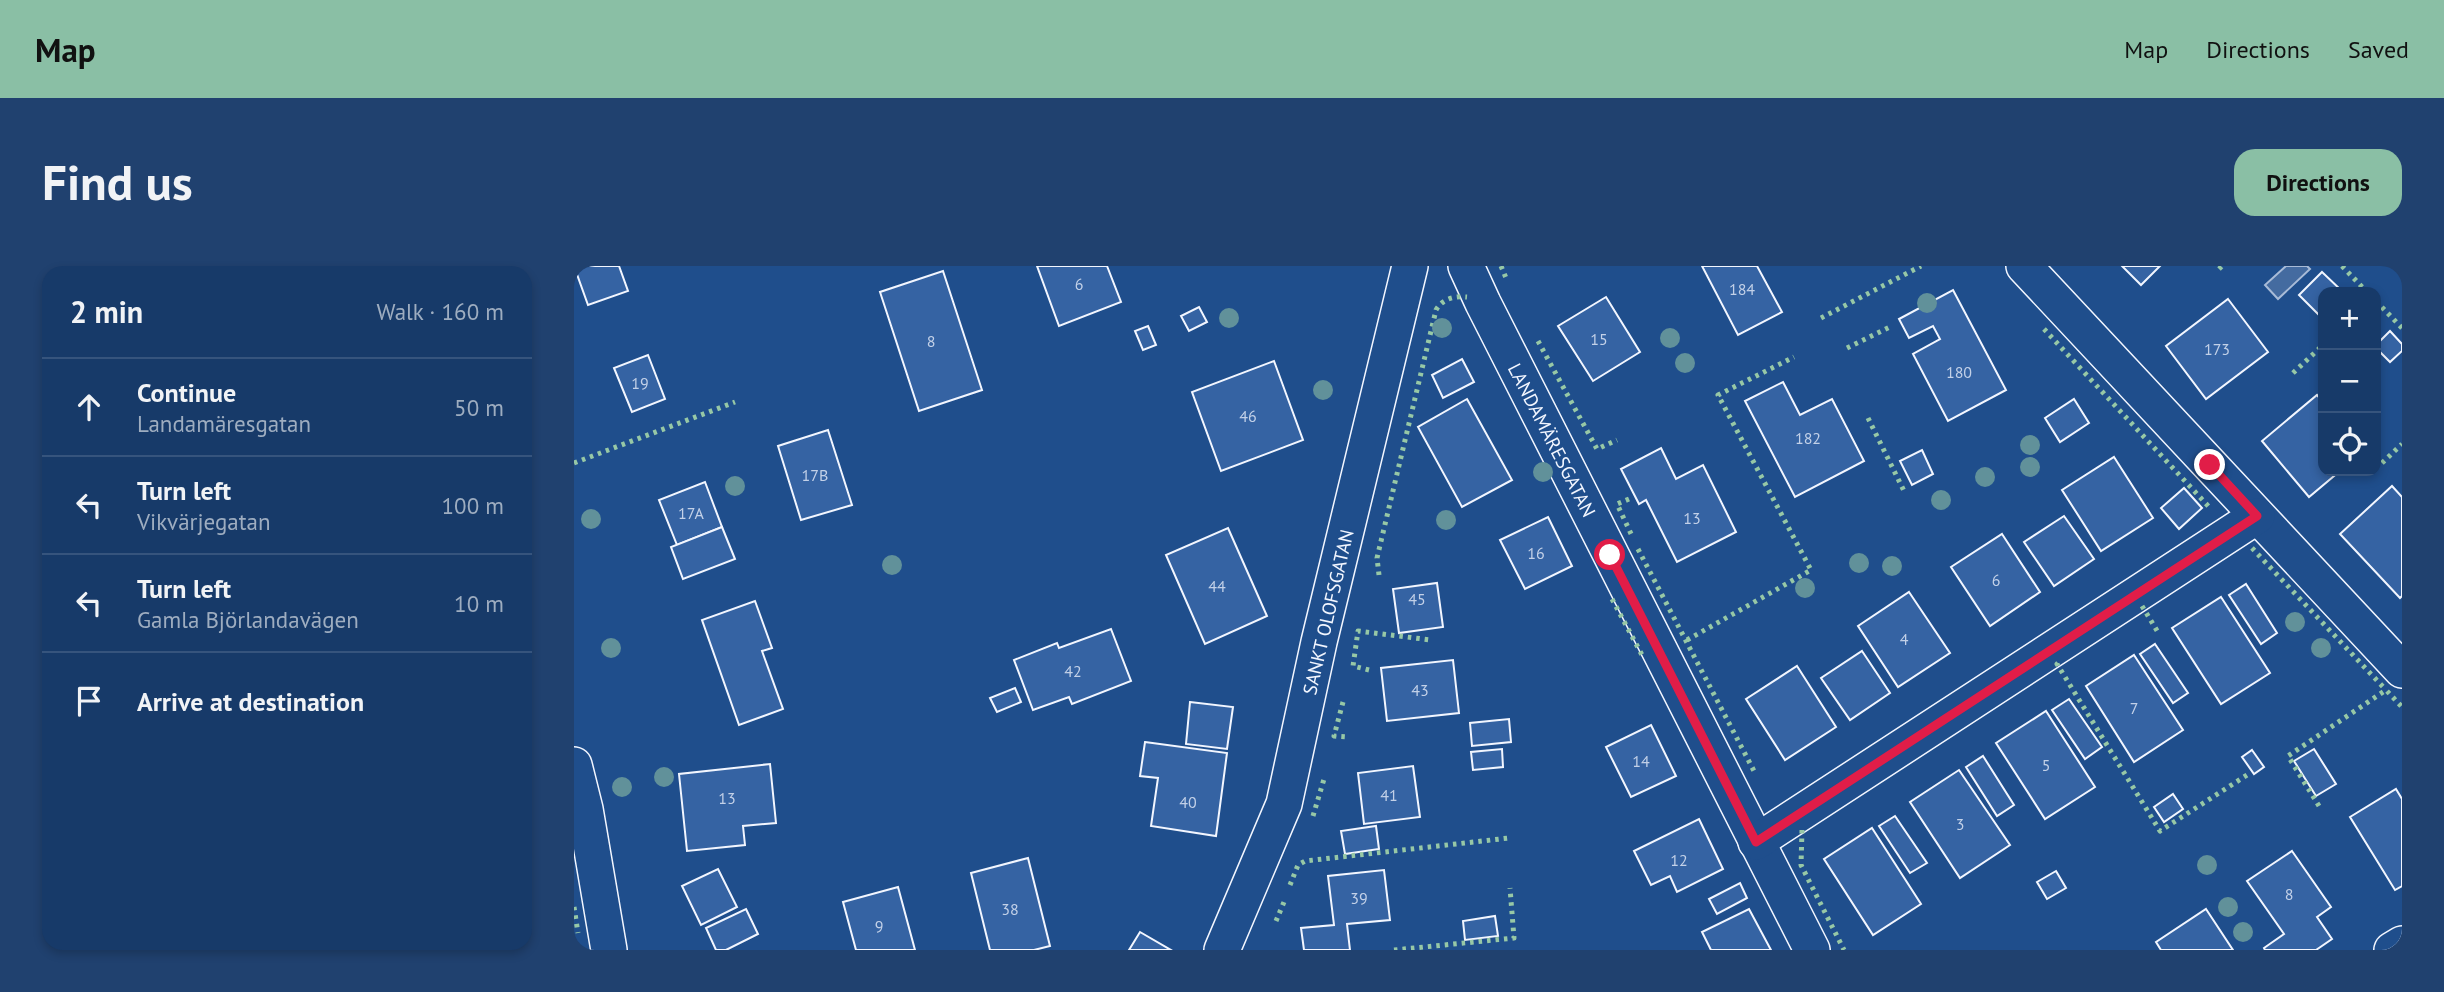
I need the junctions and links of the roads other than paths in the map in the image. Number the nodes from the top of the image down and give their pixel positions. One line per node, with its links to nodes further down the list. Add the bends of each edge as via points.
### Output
1 (1410, 266): 10 (street, SANKT OLOFSGATAN, via 1284,804)
2 (1466, 266): 7 (street, LANDAMÄRESGATAN)
3 (2024, 266): 4 (street)
4 (2257, 516): 5 (street); 7 (street)
5 (2402, 670)
6 (574, 765): 9 (street)
7 (1756, 842): 11 (street, LANDAMÄRESGATAN)
8 (2402, 944): 12 (street)
9 (609, 950)
10 (1222, 950)
11 (1812, 950)
12 (2392, 950)

